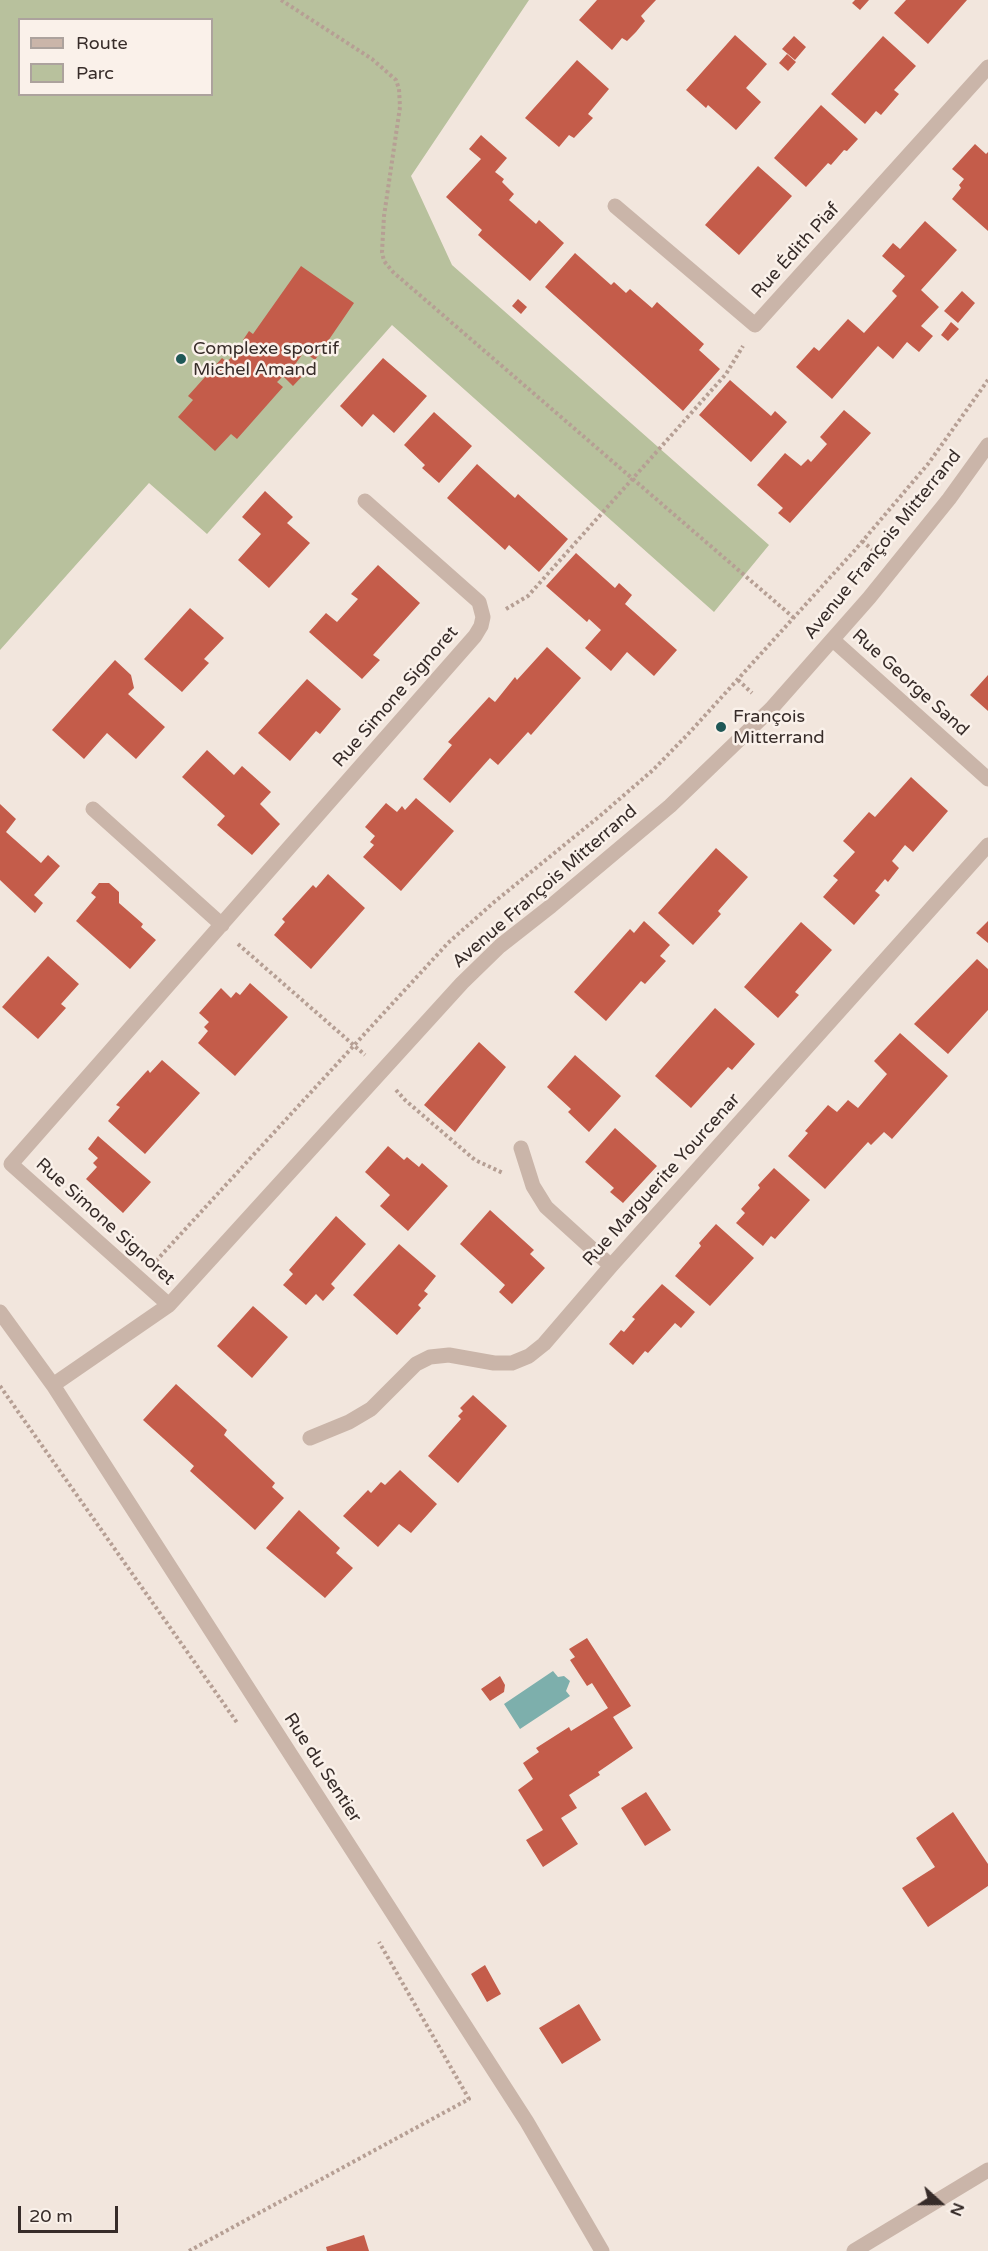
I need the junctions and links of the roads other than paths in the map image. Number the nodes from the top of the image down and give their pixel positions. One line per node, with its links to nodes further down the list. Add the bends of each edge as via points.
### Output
1 (988, 67): 2 (street, Rue Édith Piaf, via 755,325)
2 (615, 206)
3 (988, 445): 5 (street, Avenue François Mitterrand)
4 (365, 501): 9 (street, Rue Simone Signoret, via 479,602 483,617 475,636)
5 (833, 640): 6 (street, Rue George Sand); 12 (street, Avenue François Mitterrand, via 771,709 670,806 500,946 462,983)
6 (988, 779)
7 (93, 809): 9 (street)
8 (988, 845): 11 (street, Rue Marguerite Yourcenar)
9 (222, 925): 12 (street, Rue Simone Signoret, via 11,1164)
10 (521, 1148): 11 (street, via 533,1186 546,1207)
11 (611, 1266): 15 (street, Rue Marguerite Yourcenar, via 544,1344 529,1356 512,1363 449,1355 430,1357 416,1364 371,1409)
12 (169, 1305): 14 (street, Avenue François Mitterrand)
13 (0, 1312): 14 (street, Rue du Sentier)
14 (53, 1385): 17 (street, Rue du Sentier, via 527,2122)
15 (310, 1438)
16 (988, 2170): 18 (street)
17 (602, 2251)
18 (854, 2251)

